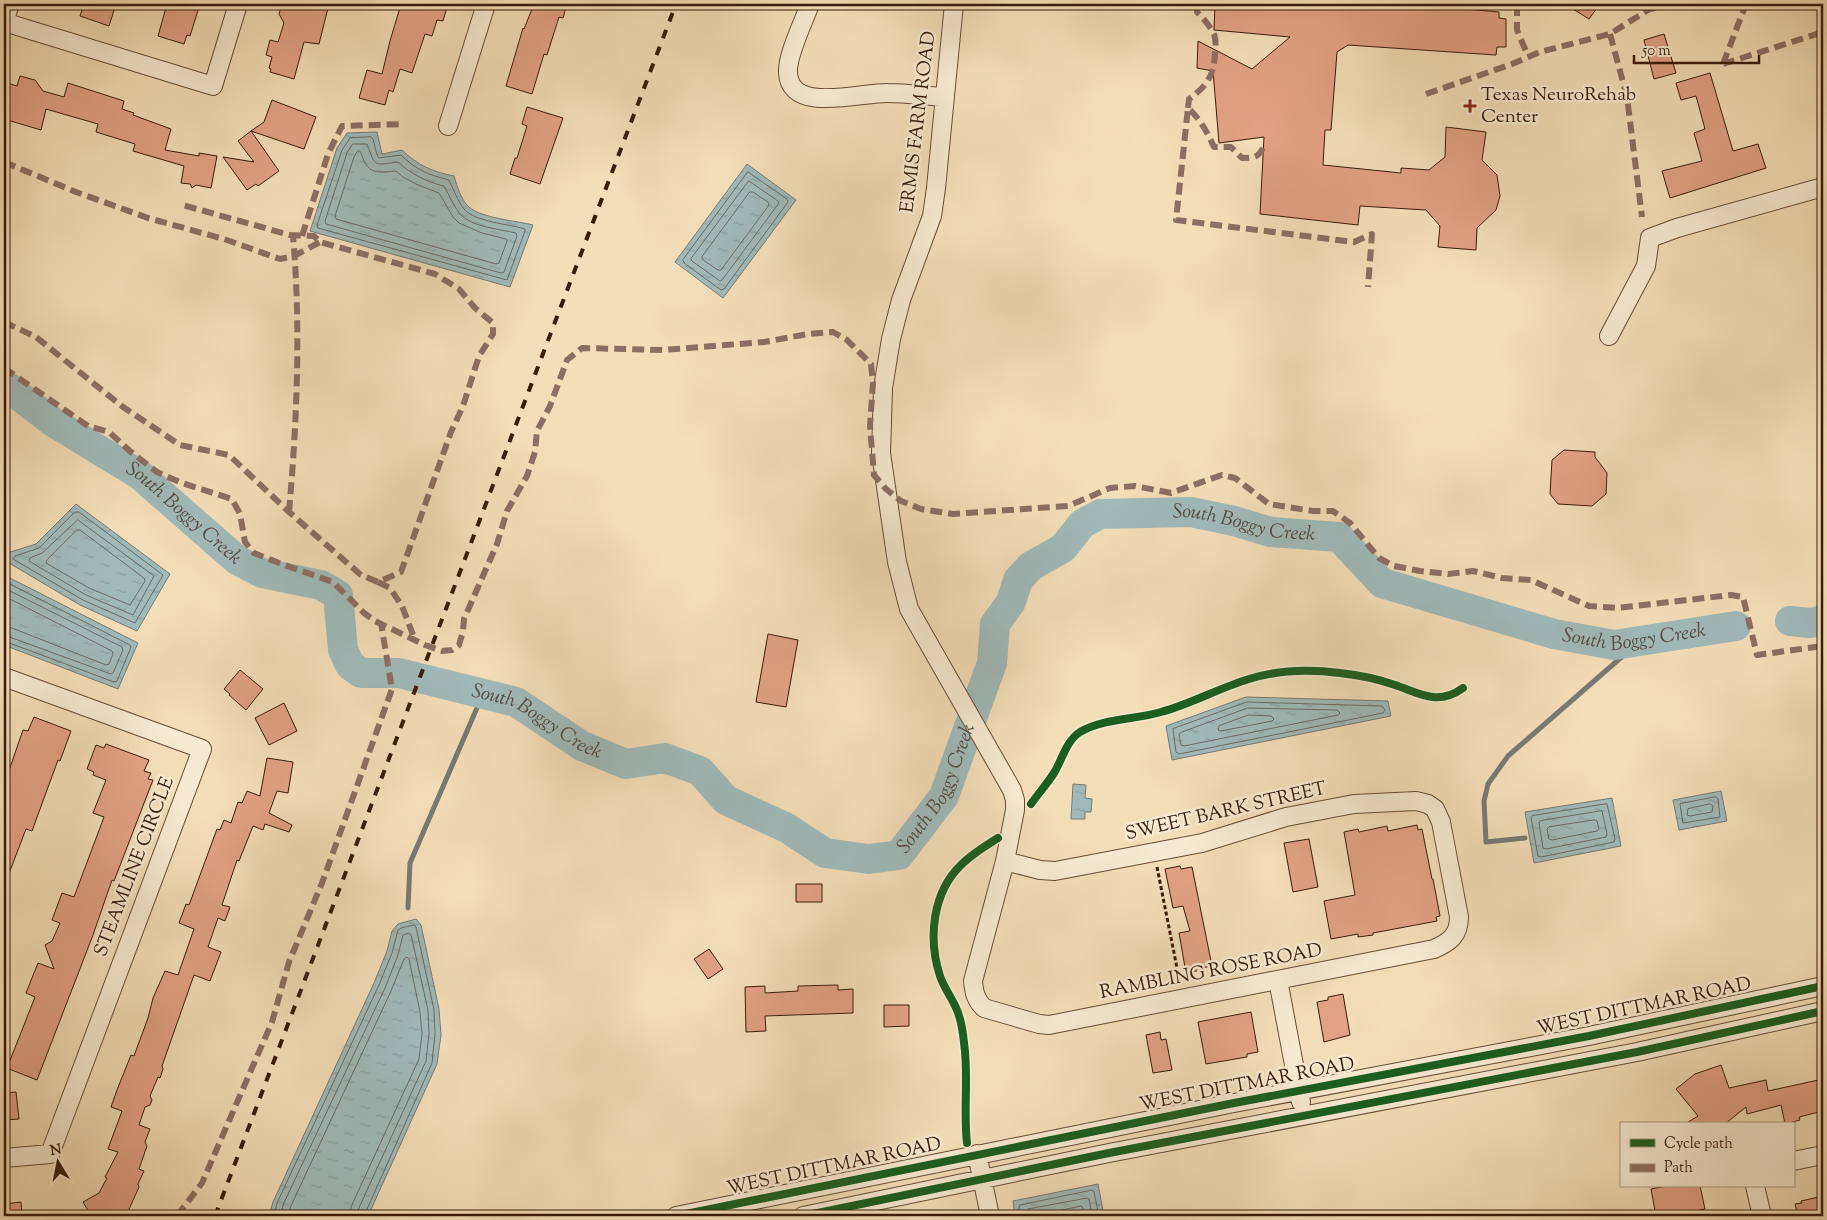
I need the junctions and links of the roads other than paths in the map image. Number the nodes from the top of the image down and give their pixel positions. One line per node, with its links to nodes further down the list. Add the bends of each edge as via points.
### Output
1 (10, 4): 2 (street, via 4,22 213,86)
2 (238, 4)
3 (486, 4): 7 (street)
4 (810, 4): 6 (street, via 787,74 792,87 802,95 817,99 887,93)
5 (954, 4): 6 (street, ERMIS FARM ROAD)
6 (945, 97): 11 (street, ERMIS FARM ROAD, via 932,216 901,300 891,339 883,388 881,453 897,562 909,609 1012,790 1015,810)
7 (448, 126)
8 (1823, 187): 9 (street, via 1650,238 1646,266)
9 (1609, 336)
10 (4, 677): 21 (street, STEAMLINE CIRCLE, via 202,749 50,1154)
11 (1005, 861): 12 (street, SWEET BARK STREET, via 1055,871 1202,843 1286,817 1330,808 1416,801 1435,809 1441,822 1459,917 1455,936); 15 (street, ERMIS FARM ROAD, via 974,981 978,1002)
12 (1446, 944): 13 (street, RAMBLING ROSE ROAD)
13 (1278, 980): 15 (street, RAMBLING ROSE ROAD, via 1050,1025); 17 (street)
14 (1823, 986): 17 (street, WEST DITTMAR ROAD, via 1589,1036)
15 (984, 1008)
16 (1823, 1011): 18 (street, via 1646,1050)
17 (1299, 1092): 18 (street); 19 (street, WEST DITTMAR ROAD)
18 (1304, 1116): 23 (street)
19 (977, 1154): 23 (street); 25 (street, WEST DITTMAR ROAD)
20 (1823, 1154): 22 (street)
21 (4, 1158)
22 (1794, 1161)
23 (982, 1179): 26 (street); 27 (street)
24 (1755, 1188): 28 (street)
25 (676, 1216)
26 (802, 1216)
27 (990, 1216)
28 (1762, 1216)

